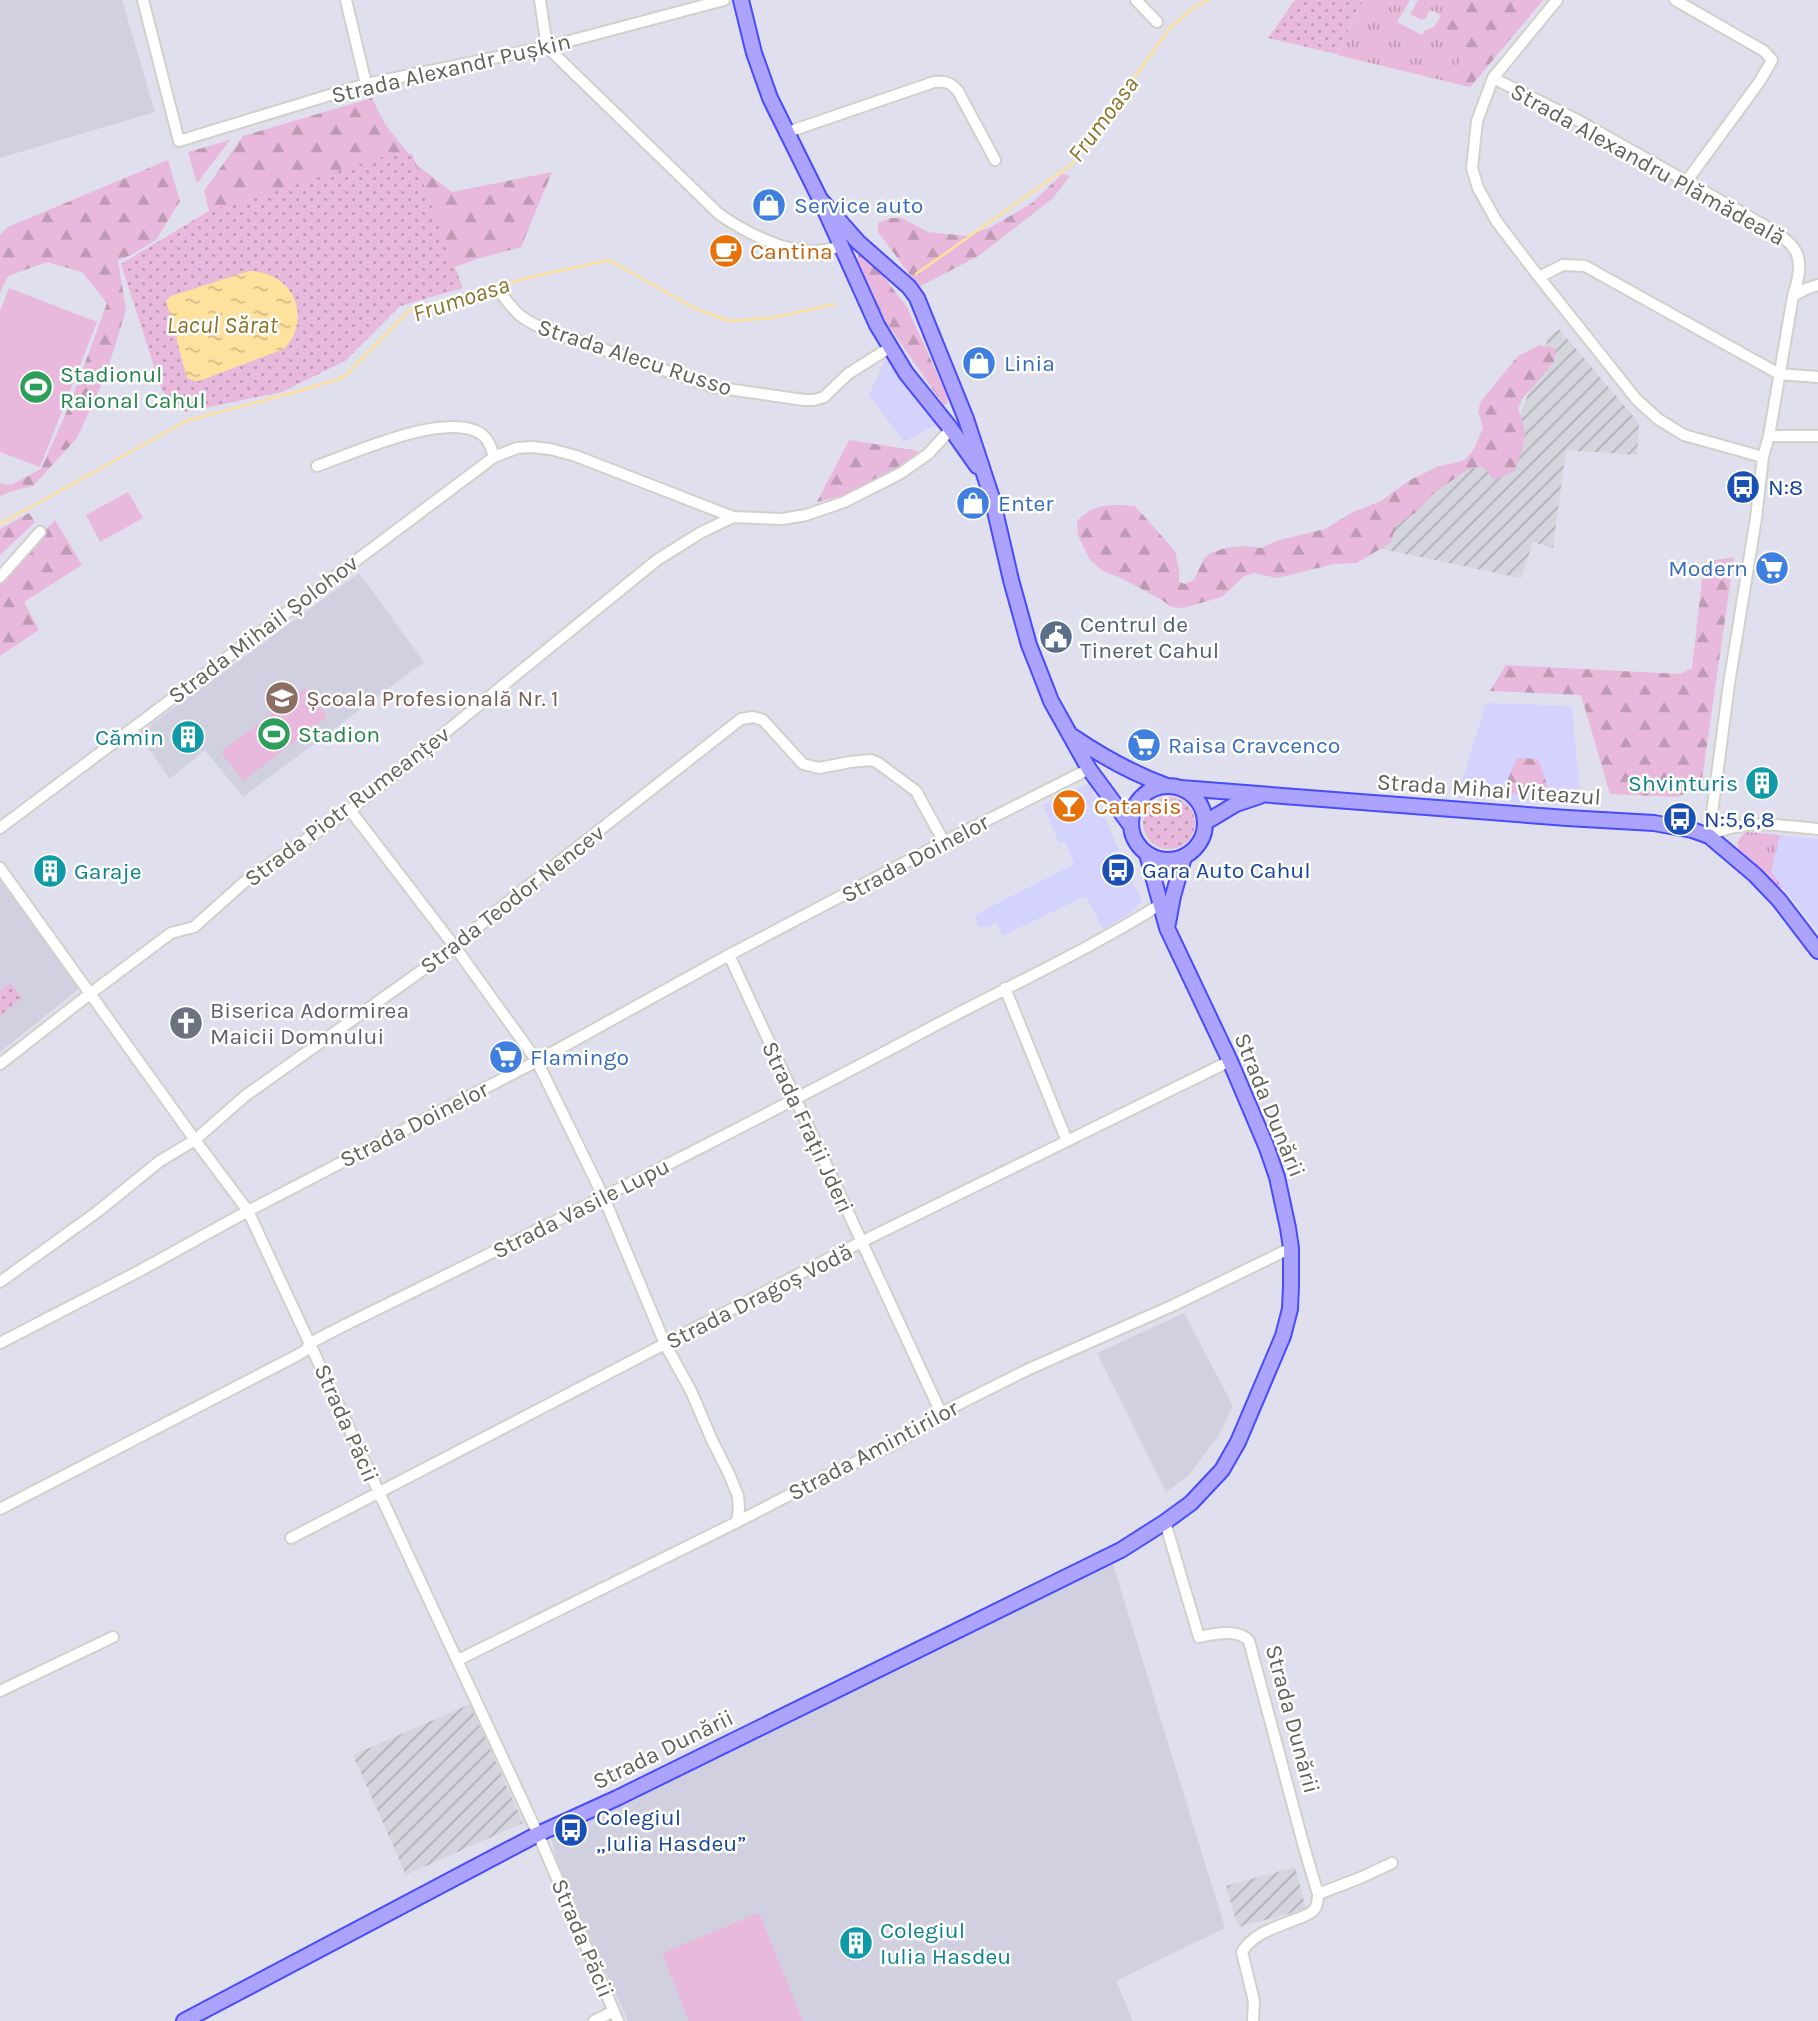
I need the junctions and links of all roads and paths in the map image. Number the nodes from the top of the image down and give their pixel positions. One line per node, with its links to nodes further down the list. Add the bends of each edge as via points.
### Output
1 (143, 0): 12 (street, Strada Alexandr Pușkin, via 179,141)
2 (346, 0): 12 (street)
3 (540, 0): 10 (street)
4 (724, 0): 10 (street, Strada Alexandr Pușkin)
5 (741, 0): 13 (main road, via 762,79)
6 (1136, 0): 9 (street)
7 (1557, 0): 11 (street)
8 (1675, 0): 15 (street, via 1765,51 1772,60)
9 (1157, 22)
10 (547, 47): 12 (street, Strada Alexandr Pușkin); 18 (street, via 741,230 811,252)
11 (1493, 78): 15 (street, Strada Alexandru Plămădeală); 19 (street, via 1477,121 1472,168 1487,205)
12 (366, 84)
13 (785, 133): 14 (street, via 946,81 958,91); 16 (main road)
14 (995, 160)
15 (1686, 182): 22 (street, Strada Alexandru Plămădeală, via 1784,236 1800,263)
16 (820, 200): 17 (main road); 18 (main road)
17 (864, 247): 18 (main road); 26 (main road, via 913,292)
18 (843, 252): 23 (main road)
19 (1539, 277): 24 (street, via 1563,265 1585,266); 32 (street, via 1637,400 1658,419 1684,435)
20 (1818, 285): 22 (street)
21 (501, 293): 23 (street, Strada Alecu Russo, via 516,313 549,331 714,387 765,396 814,401)
22 (1793, 296): 24 (street, Strada Alexandru Plămădeală)
23 (889, 348): 27 (main road)
24 (1779, 374): 25 (street); 29 (street, Strada Alexandru Plămădeală)
25 (1818, 377)
26 (958, 399): 27 (main road, via 953,410); 34 (main road)
27 (934, 408): 28 (main road)
28 (951, 429): 34 (main road); 35 (street, Strada Piotr Rumeanțev, via 928,454 901,473 844,502 782,519)
29 (1769, 436): 30 (street); 32 (street, Strada Alexandru Plămădeală)
30 (1818, 436)
31 (494, 457): 33 (street, via 488,441 478,432 430,429); 35 (street, Strada Mihail Șolohov, via 517,448 550,449); 45 (street, Strada Mihail Șolohov)
32 (1763, 457): 47 (street, Strada Alexandru Plămădeală)
33 (317, 466)
34 (986, 479): 38 (main road, via 1029,645)
35 (733, 517): 42 (street, Strada Piotr Rumeanțev, via 657,560)
36 (40, 532): 37 (street)
37 (0, 577)
38 (1068, 733): 39 (main road); 40 (main road, via 1135,774)
39 (1089, 769): 44 (main road); 48 (street, Strada Doinelor)
40 (1174, 787): 41 (main road, Strada Mihai Viteazul); 43 (main road, via 1192,794); 44 (main road, via 1155,789 1141,799)
41 (1265, 794): 43 (main road, Strada Mihai Viteazul); 47 (main road, Strada Mihai Viteazul, via 1654,822)
42 (350, 810): 54 (street); 58 (street, Strada Piotr Rumeanțev, via 250,877 194,926 171,933)
43 (1206, 822): 50 (main road, via 1200,843)
44 (1131, 826): 49 (main road, via 1136,842)
45 (0, 828)
46 (1818, 830): 47 (street, via 1739,824)
47 (1709, 836): 55 (main road, Strada Mihai Viteazul, via 1779,900)
48 (944, 842): 54 (street, Strada Teodor Nencev, via 915,791 878,763 871,760 811,768 763,720 747,717); 56 (street, Strada Doinelor)
49 (1147, 854): 50 (main road, via 1168,861); 52 (main road, Strada Dunării)
50 (1184, 857): 53 (main road)
51 (0, 868): 58 (street, Strada Păcii)
52 (1161, 904): 53 (main road, Strada Dunării); 57 (street, Strada Vasile Lupu)
53 (1167, 928): 60 (main road, Strada Dunării)
54 (455, 947): 59 (street); 63 (street, Strada Teodor Nencev, via 244,1096)
55 (1818, 951)
56 (729, 955): 59 (street, Strada Doinelor); 62 (street, Strada Frații Jderi)
57 (1004, 988): 62 (street, Strada Vasile Lupu); 64 (street)
58 (90, 993): 61 (street, Strada Piotr Rumeanțev); 63 (street, Strada Păcii)
59 (537, 1061): 65 (street); 66 (street, Strada Doinelor)
60 (1230, 1061): 64 (street, Strada Dragoș Vodă); 68 (main road, Strada Dunării, via 1277,1177)
61 (0, 1064)
62 (796, 1100): 65 (street, Strada Vasile Lupu); 67 (street, Strada Frații Jderi)
63 (195, 1140): 66 (street, Strada Păcii); 69 (street, Strada Teodor Nencev, via 160,1161)
64 (1067, 1142): 67 (street, Strada Dragoș Vodă)
65 (604, 1198): 71 (street, Strada Vasile Lupu); 72 (street)
66 (248, 1211): 70 (street, Strada Doinelor); 71 (street, Strada Păcii)
67 (861, 1242): 72 (street, Strada Dragoș Vodă); 73 (street, Strada Frații Jderi)
68 (1291, 1248): 73 (street, Strada Amintirilor); 77 (main road, Strada Dunării, via 1290,1309 1283,1336 1238,1441 1222,1470)
69 (0, 1282)
70 (0, 1343)
71 (310, 1343): 74 (street, Strada Păcii); 75 (street, Strada Vasile Lupu, via 306,1350)
72 (665, 1344): 74 (street, Strada Dragoș Vodă); 76 (street, via 738,1496)
73 (941, 1413): 76 (street, Strada Amintirilor, via 918,1432)
74 (379, 1494): 78 (street, Strada Dragoș Vodă); 80 (street, Strada Păcii)
75 (0, 1509)
76 (737, 1522): 80 (street, Strada Amintirilor)
77 (1165, 1522): 82 (main road, Strada Dunării, via 1121,1550); 84 (street, Strada Dunării, via 1199,1637 1240,1634 1249,1641)
78 (291, 1538)
79 (113, 1637): 81 (street)
80 (458, 1660): 82 (street, Strada Păcii)
81 (0, 1691)
82 (538, 1835): 85 (street, Strada Păcii); 86 (main road, Strada Dunării)
83 (1392, 1863): 84 (street)
84 (1318, 1894): 88 (street, via 1314,1909 1305,1916 1265,1931 1242,1952 1254,2001)
85 (616, 2016): 87 (street)
86 (184, 2021)
87 (594, 2021)
88 (1253, 2021)

